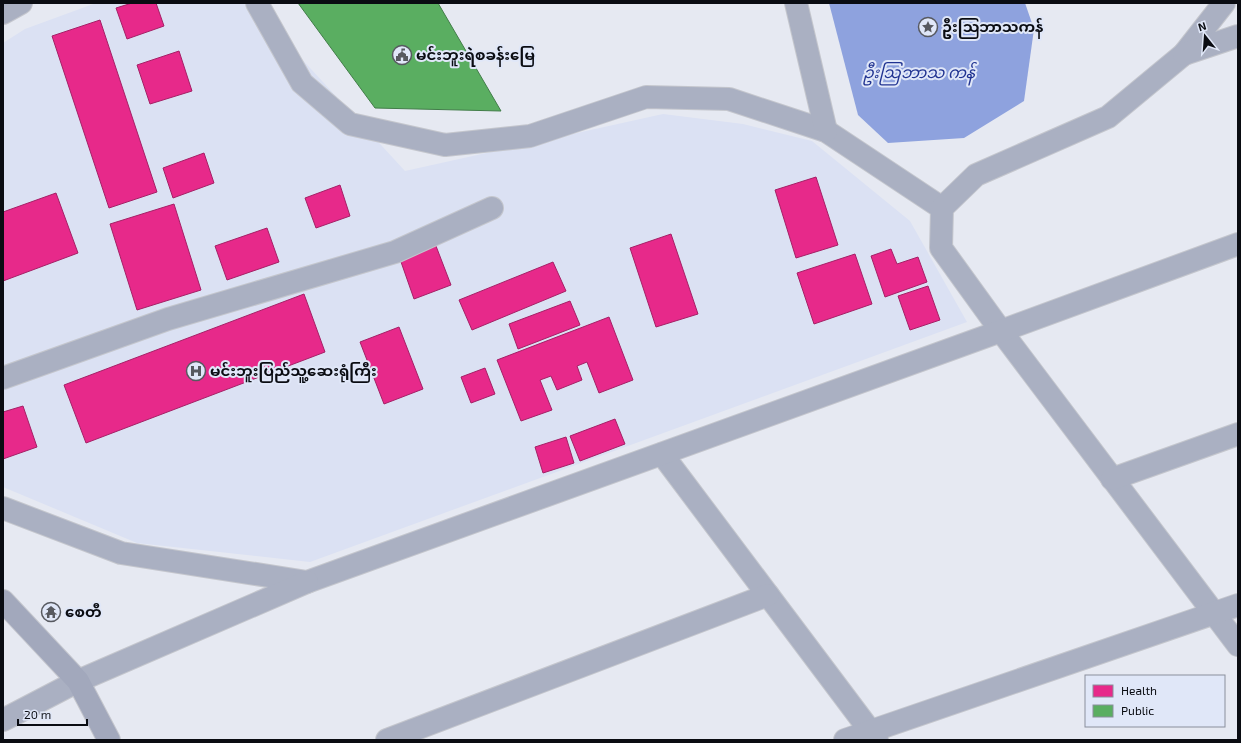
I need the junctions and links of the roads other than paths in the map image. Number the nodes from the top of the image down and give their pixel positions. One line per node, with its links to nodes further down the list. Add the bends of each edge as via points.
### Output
1 (21, 3): 5 (street)
2 (257, 3): 8 (street, via 302,83 350,124 445,145 530,136 646,97 729,99)
3 (796, 3): 8 (street)
4 (1224, 3): 7 (street)
5 (3, 14)
6 (1238, 36): 7 (street)
7 (1184, 54): 10 (street, via 1108,117 976,175)
8 (826, 131): 10 (street)
9 (492, 208): 13 (street, via 395,252 168,319)
10 (942, 208): 12 (street, via 941,248)
11 (1238, 244): 12 (street)
12 (1001, 331): 15 (street); 16 (street)
13 (3, 378)
14 (1238, 434): 16 (street)
15 (662, 454): 18 (street); 19 (street)
16 (1112, 479): 22 (street)
17 (3, 508): 18 (street, via 121,552)
18 (306, 582): 24 (street)
19 (768, 595): 26 (street); 28 (street)
20 (3, 601): 24 (main road)
21 (1238, 605): 22 (street)
22 (1213, 613): 23 (street); 26 (street)
23 (1238, 645)
24 (78, 681): 25 (street); 27 (main road)
25 (3, 720)
26 (873, 736): 29 (street)
27 (109, 740)
28 (387, 740)
29 (845, 740)

